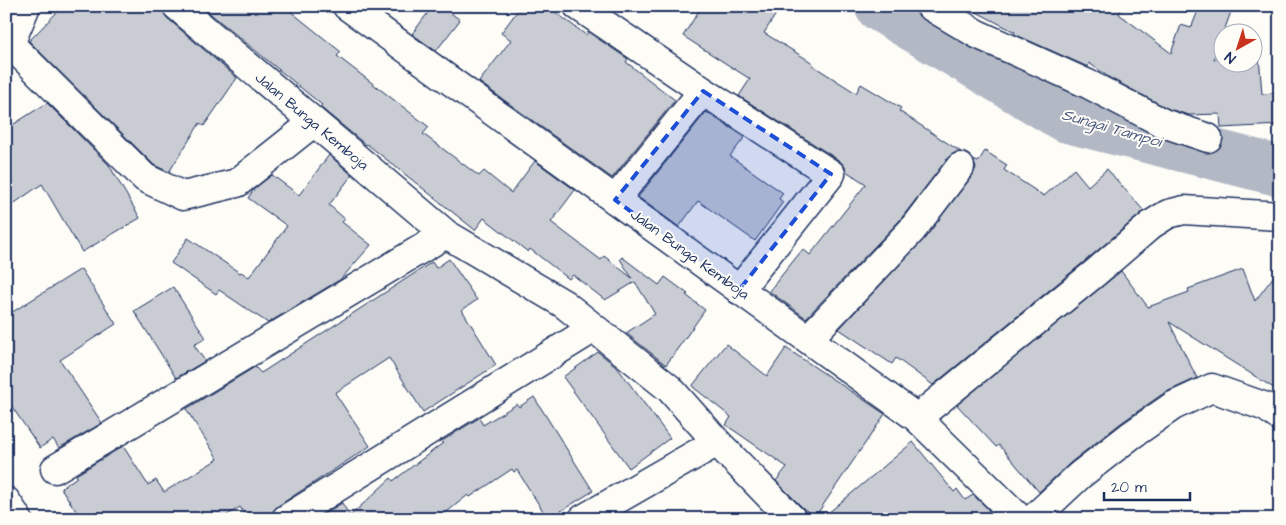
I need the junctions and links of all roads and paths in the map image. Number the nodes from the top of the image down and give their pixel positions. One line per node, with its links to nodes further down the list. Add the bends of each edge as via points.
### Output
1 (26, 6): 6 (street)
2 (177, 6): 8 (street, Jalan Bunga Kemboja)
3 (347, 6): 11 (street, Jalan Bunga Kemboja)
4 (578, 6): 7 (street)
5 (930, 6): 9 (street, via 977,34 1163,122)
6 (8, 46): 8 (street, via 145,178 183,196 237,183)
7 (703, 91): 11 (street); 16 (street, via 832,174)
8 (314, 122): 15 (street, Jalan Bunga Kemboja)
9 (1208, 138)
10 (960, 167): 18 (street, via 912,230)
11 (615, 200): 16 (street, Jalan Bunga Kemboja)
12 (1252, 215): 13 (street); 14 (street); 20 (street, via 1184,210 1168,214)
13 (1280, 216)
14 (1280, 231)
15 (446, 234): 17 (street, Jalan Bunga Kemboja, via 564,304); 22 (street)
16 (739, 290): 18 (street, Jalan Bunga Kemboja)
17 (594, 328): 21 (street, Jalan Bunga Kemboja, via 670,389); 25 (street)
18 (808, 339): 20 (street, Jalan Bunga Kemboja)
19 (1280, 417): 29 (street, via 1266,407 1212,388 1173,406 1130,436 1080,475)
20 (918, 418): 28 (street, Jalan Bunga Kemboja)
21 (717, 442): 26 (street); 27 (street, Jalan Bunga Kemboja)
22 (55, 469)
23 (6, 501): 24 (street)
24 (18, 519)
25 (286, 519)
26 (583, 519)
27 (792, 519)
28 (1020, 519)
29 (1033, 519)

